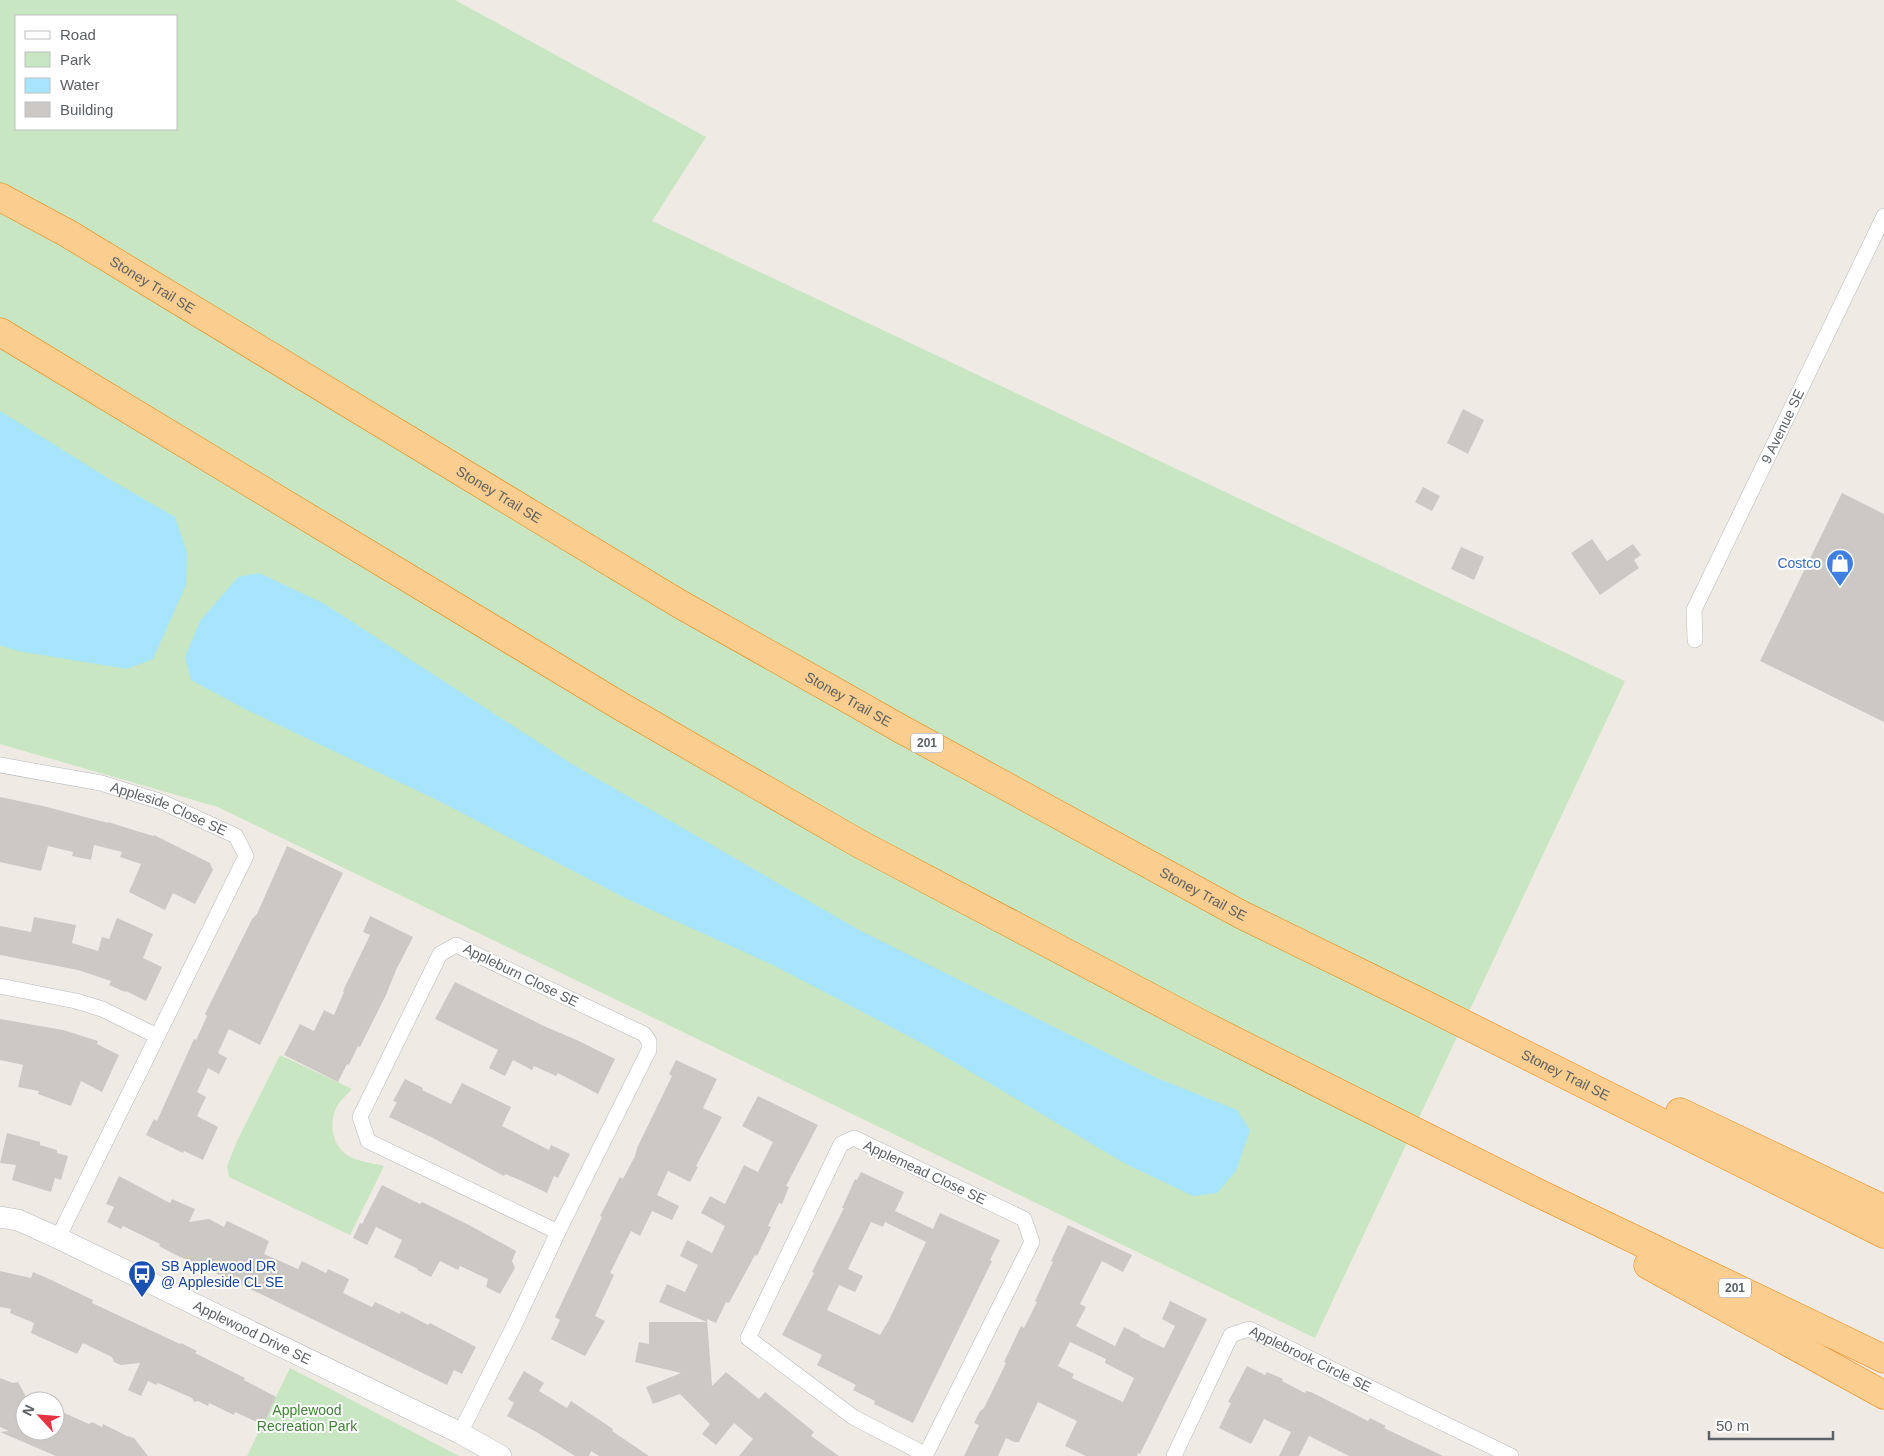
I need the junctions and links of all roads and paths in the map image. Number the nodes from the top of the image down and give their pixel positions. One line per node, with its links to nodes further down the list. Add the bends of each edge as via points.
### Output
1 (0, 197): 7 (highway, Stoney Trail SE / 201, via 67,232 678,603 1240,914)
2 (1884, 216): 4 (street, 9 Avenue SE, via 1694,610)
3 (0, 332): 10 (highway, 201, via 622,707 858,843 1199,1023)
4 (1695, 640)
5 (0, 765): 8 (street, Appleside Close SE, via 101,783 162,802 236,836 246,856)
6 (0, 986): 8 (street, via 102,1009)
7 (1422, 1003): 9 (highway, via 1460,1007); 13 (highway, Stoney Trail SE / 201)
8 (157, 1036): 14 (street, Appleside Close SE)
9 (1884, 1209)
10 (1586, 1216): 15 (highway, 201); 16 (highway, via 1643,1262)
11 (0, 1217): 14 (street, Applewood Drive SE, via 18,1220)
12 (558, 1232): 12 (street, Appleburn Close SE, via 649,1050 649,1041 644,1034 456,945 440,954 360,1117 368,1141); 17 (street, Appleburn Close SE)
13 (1884, 1234)
14 (58, 1238): 17 (street, Applewood Drive SE)
15 (1884, 1359)
16 (1884, 1395)
17 (460, 1433): 18 (street, Applewood Drive SE)
18 (501, 1456)
19 (925, 1456): 19 (street, Applemead Close SE, via 1032,1242 1024,1219 854,1138 840,1144 748,1338 854,1418)
20 (1174, 1456): 21 (street, Applebrook Circle SE, via 1231,1335 1249,1329)
21 (1511, 1456)

